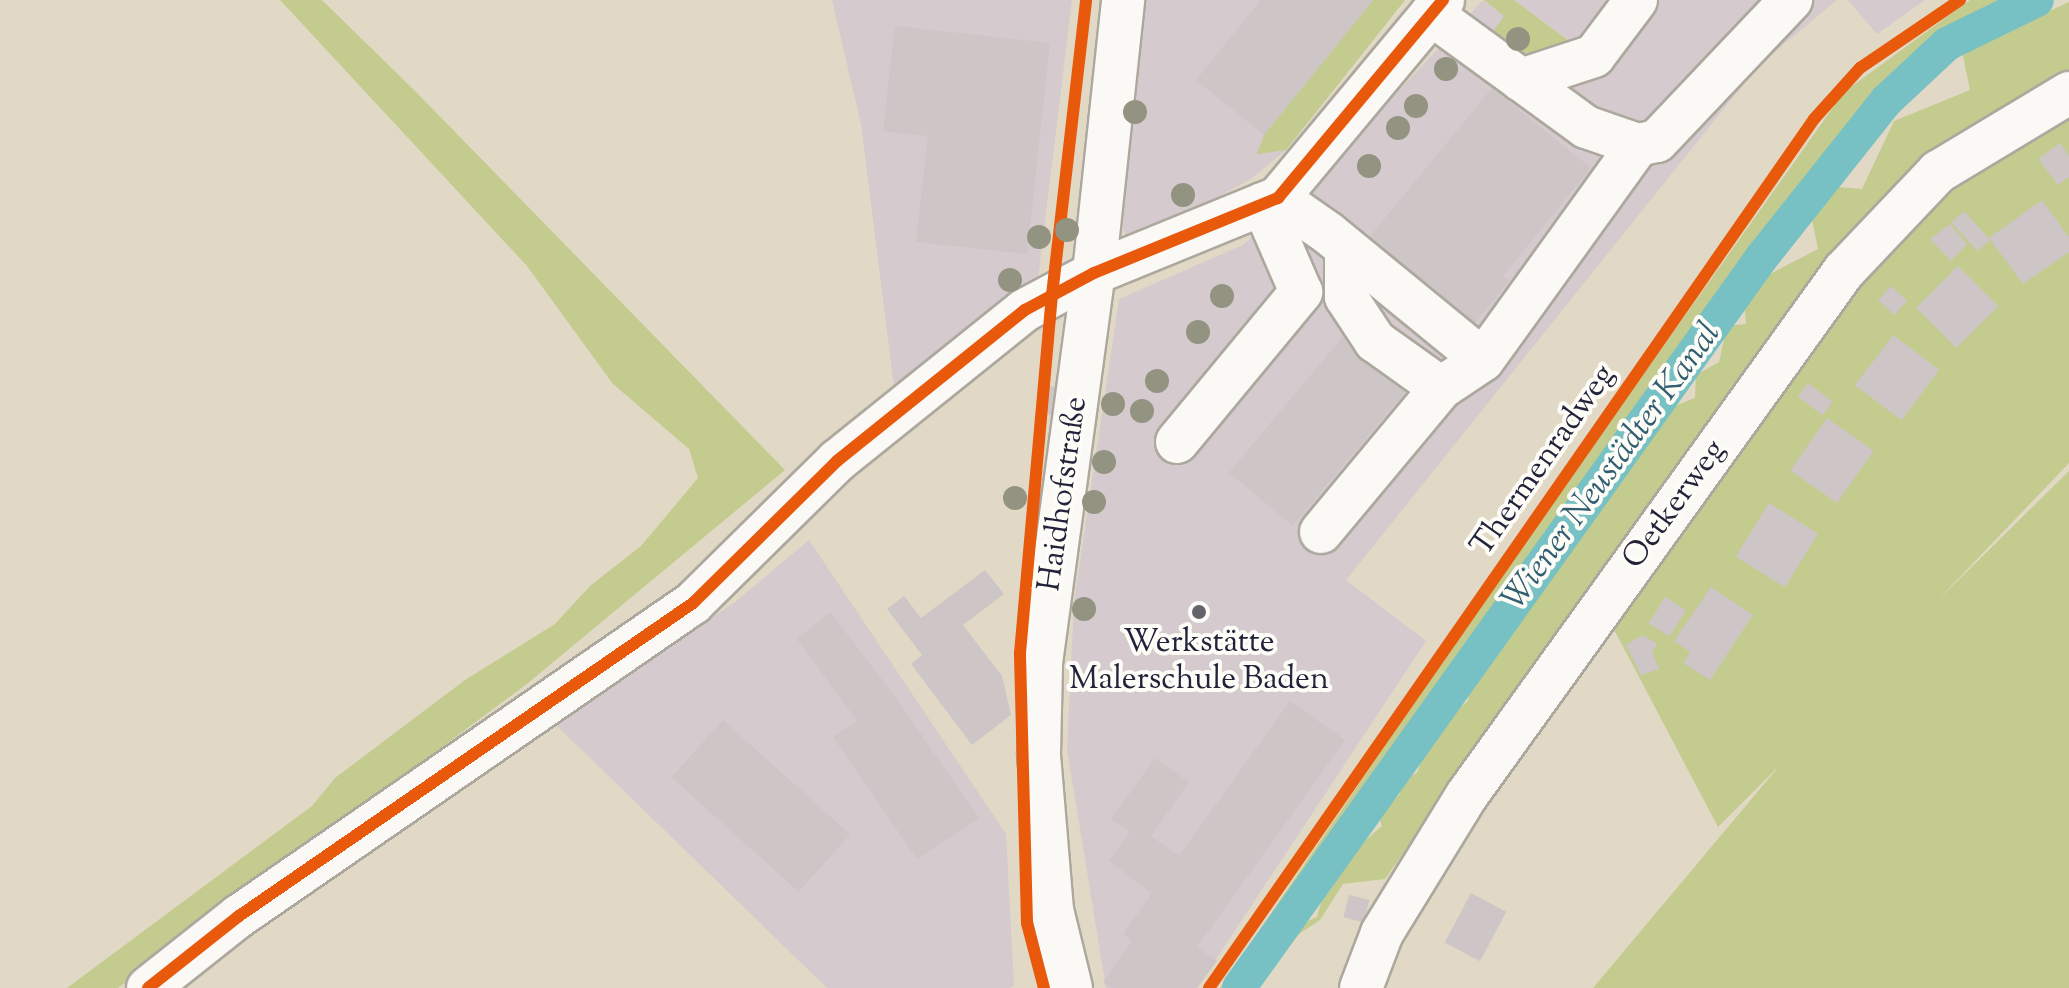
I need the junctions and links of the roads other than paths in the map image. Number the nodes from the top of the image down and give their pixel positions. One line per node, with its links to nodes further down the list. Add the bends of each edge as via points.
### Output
1 (1123, 0): 10 (street, Haidhofstraße)
2 (1636, 0): 5 (street, via 1594,56)
3 (1791, 0): 7 (street, via 1657,141)
4 (1437, 7): 5 (street, via 1472,67); 8 (street)
5 (1521, 80): 7 (street, via 1586,127)
6 (2069, 93): 17 (street, Oetkerweg, via 1938,172 1844,271 1467,795 1382,933)
7 (1638, 145): 11 (street)
8 (1270, 201): 9 (street); 10 (street); 13 (street, via 1301,292)
9 (1342, 244): 11 (street); 12 (street, via 1346,297 1375,341)
10 (1094, 273): 15 (street, via 1025,310 963,357 837,461 693,603 239,916); 16 (street, Haidhofstraße, via 1041,663 1039,754 1052,910)
11 (1483, 360): 12 (street)
12 (1441, 388): 14 (street)
13 (1177, 442)
14 (1321, 532)
15 (148, 988)
16 (1071, 988)
17 (1361, 988)

